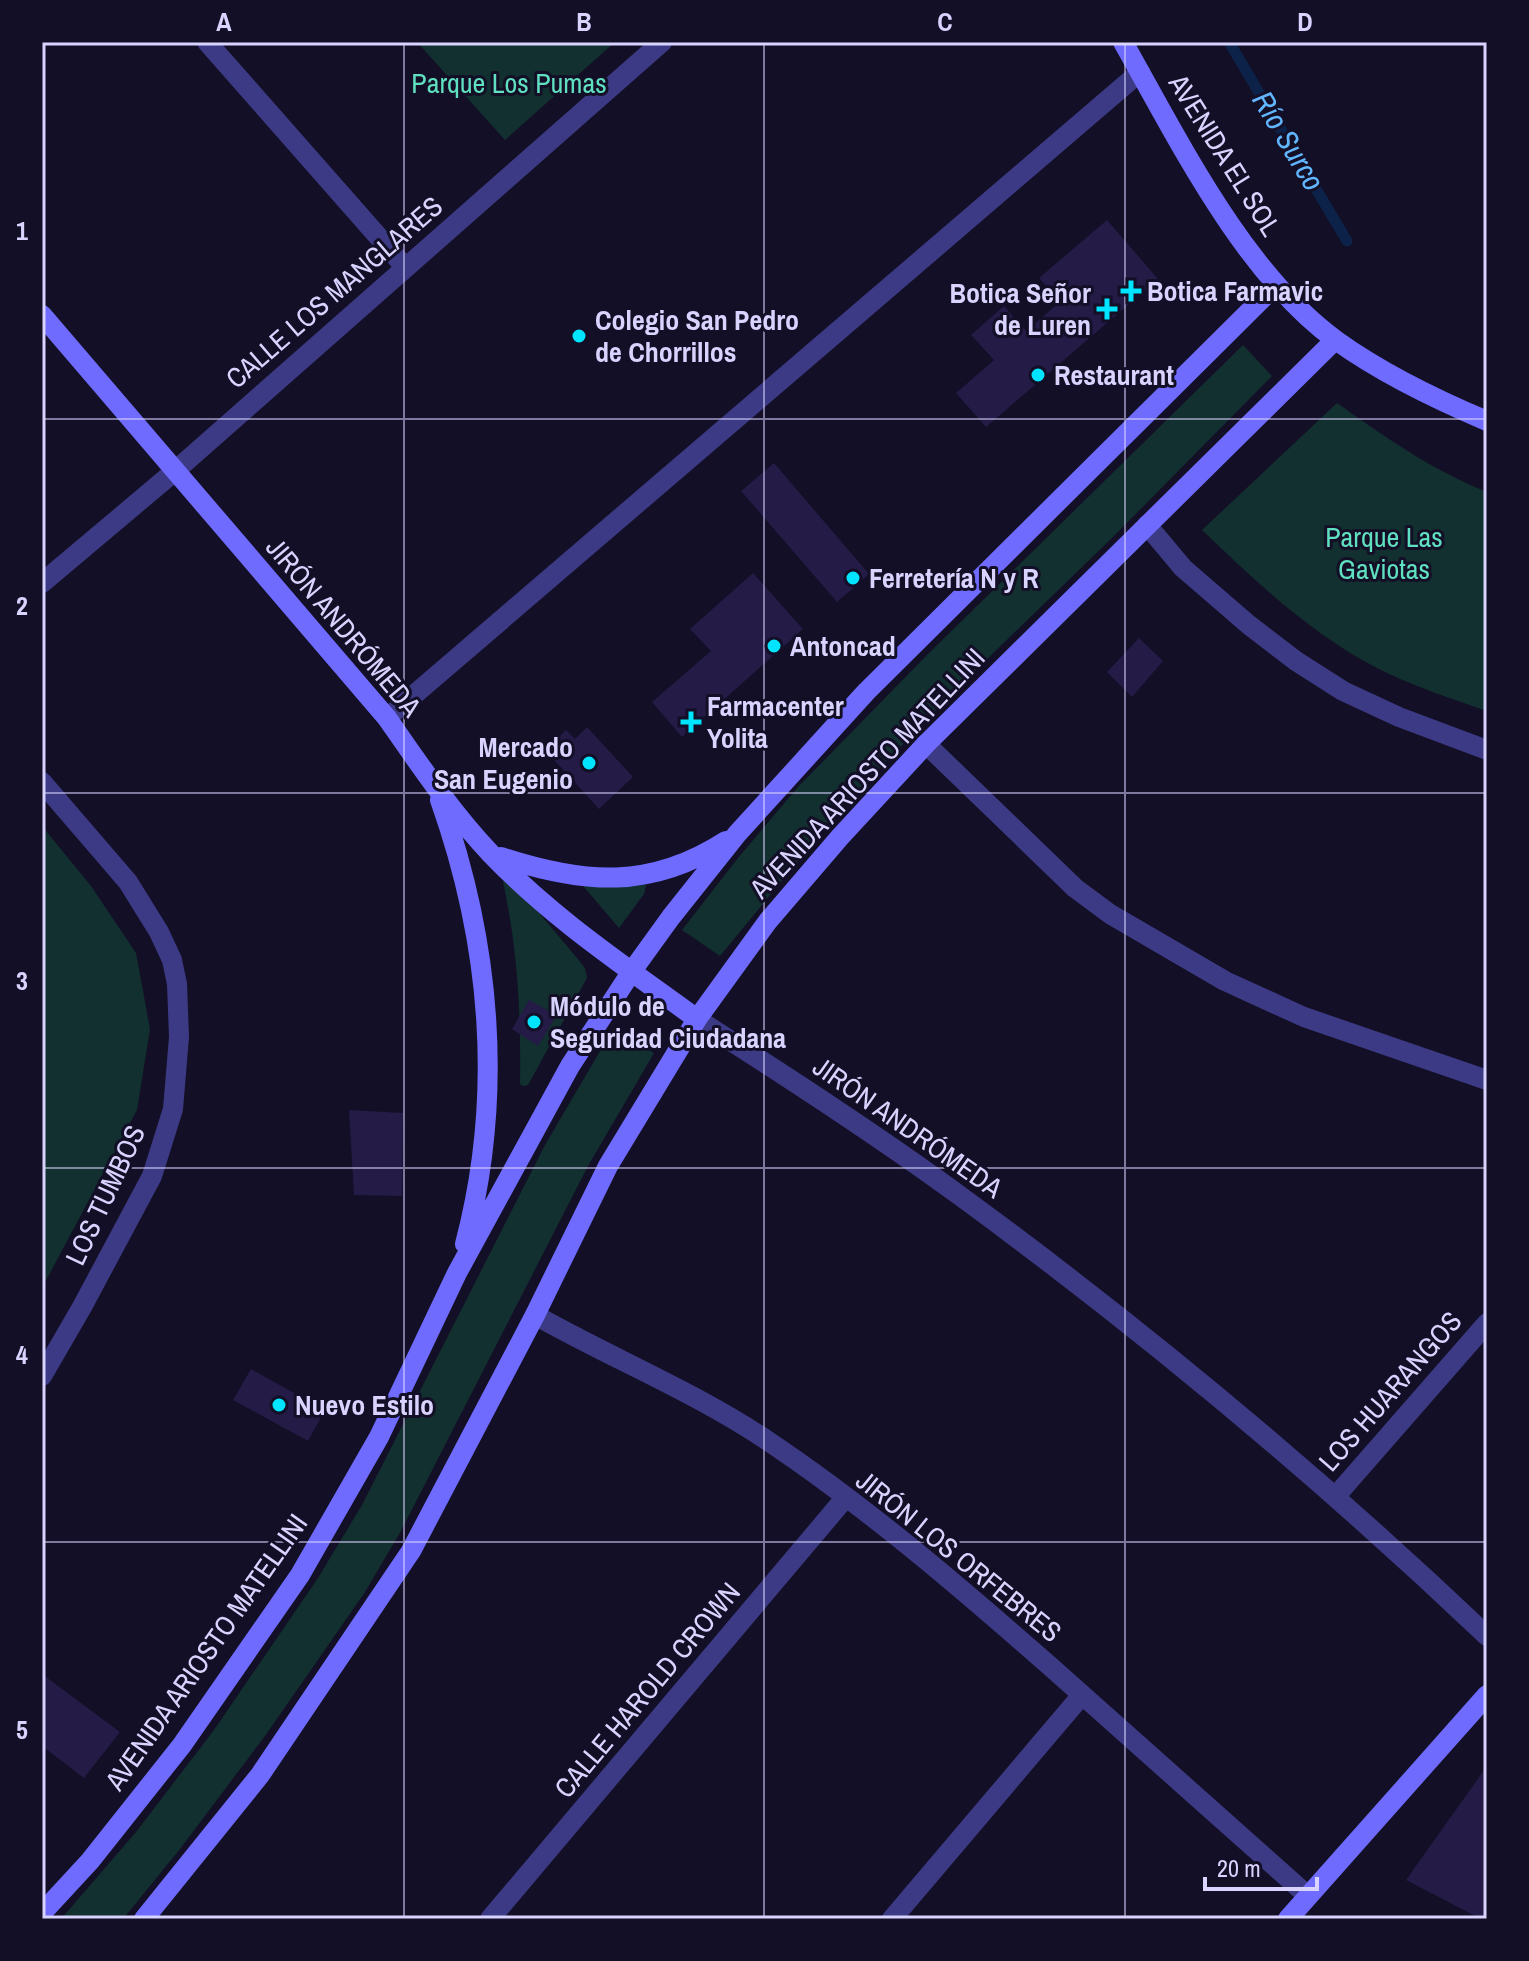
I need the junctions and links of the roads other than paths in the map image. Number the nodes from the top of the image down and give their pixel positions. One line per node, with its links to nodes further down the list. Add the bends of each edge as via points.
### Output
1 (207, 42): 5 (street)
2 (662, 42): 5 (street, CALLE LOS MANGLARES)
3 (1123, 42): 4 (main road, AVENIDA EL SOL)
4 (1140, 72): 6 (main road, AVENIDA EL SOL, via 1215,203); 13 (street)
5 (405, 267): 10 (street, CALLE LOS MANGLARES)
6 (1276, 285): 8 (main road, AVENIDA EL SOL); 18 (main road, AVENIDA ARIOSTO MATELLINI, via 866,692)
7 (42, 315): 10 (main road, JIRÓN ANDRÓMEDA)
8 (1335, 340): 9 (main road, AVENIDA EL SOL, via 1397,378); 11 (main road, AVENIDA ARIOSTO MATELLINI)
9 (1487, 421)
10 (175, 471): 12 (street, CALLE LOS MANGLARES); 13 (main road, JIRÓN ANDRÓMEDA)
11 (1147, 525): 14 (main road, AVENIDA ARIOSTO MATELLINI); 15 (street, via 1183,568 1296,661 1343,691)
12 (42, 583)
13 (387, 718): 17 (main road, JIRÓN ANDRÓMEDA)
14 (926, 744): 21 (main road, AVENIDA ARIOSTO MATELLINI, via 768,921); 22 (street, via 1075,888 1122,922 1225,981 1304,1017)
15 (1487, 750)
16 (42, 782): 26 (street, LOS TUMBOS, via 128,882 159,932 177,984 179,1037 173,1109 152,1176)
17 (436, 788): 19 (main road, JIRÓN ANDRÓMEDA); 23 (main road, via 472,906 489,1029 483,1153)
18 (737, 834): 19 (main road, via 687,862 633,877 575,877); 20 (main road, AVENIDA ARIOSTO MATELLINI)
19 (492, 854): 20 (main road, JIRÓN ANDRÓMEDA, via 587,940)
20 (632, 971): 21 (main road, JIRÓN ANDRÓMEDA); 23 (main road, AVENIDA ARIOSTO MATELLINI, via 570,1066)
21 (697, 1019): 24 (main road, AVENIDA ARIOSTO MATELLINI, via 608,1166); 28 (street, JIRÓN ANDRÓMEDA, via 962,1197 1090,1293)
22 (1487, 1080)
23 (457, 1273): 33 (main road, AVENIDA ARIOSTO MATELLINI, via 379,1437 300,1575 182,1745)
24 (535, 1315): 27 (street, JIRÓN LOS ORFEBRES, via 767,1440); 34 (main road, AVENIDA ARIOSTO MATELLINI, via 411,1551 260,1775)
25 (1487, 1323): 28 (street, LOS HUARANGOS)
26 (42, 1376)
27 (846, 1497): 30 (street, JIRÓN LOS ORFEBRES, via 967,1593); 35 (street, CALLE HAROLD CROWN)
28 (1335, 1497): 29 (street, JIRÓN ANDRÓMEDA)
29 (1487, 1636)
30 (1082, 1695): 32 (street, JIRÓN LOS ORFEBRES); 36 (street)
31 (1483, 1708): 32 (main road)
32 (1308, 1896): 37 (main road)
33 (42, 1913)
34 (144, 1919)
35 (490, 1919)
36 (892, 1919)
37 (1288, 1919)

